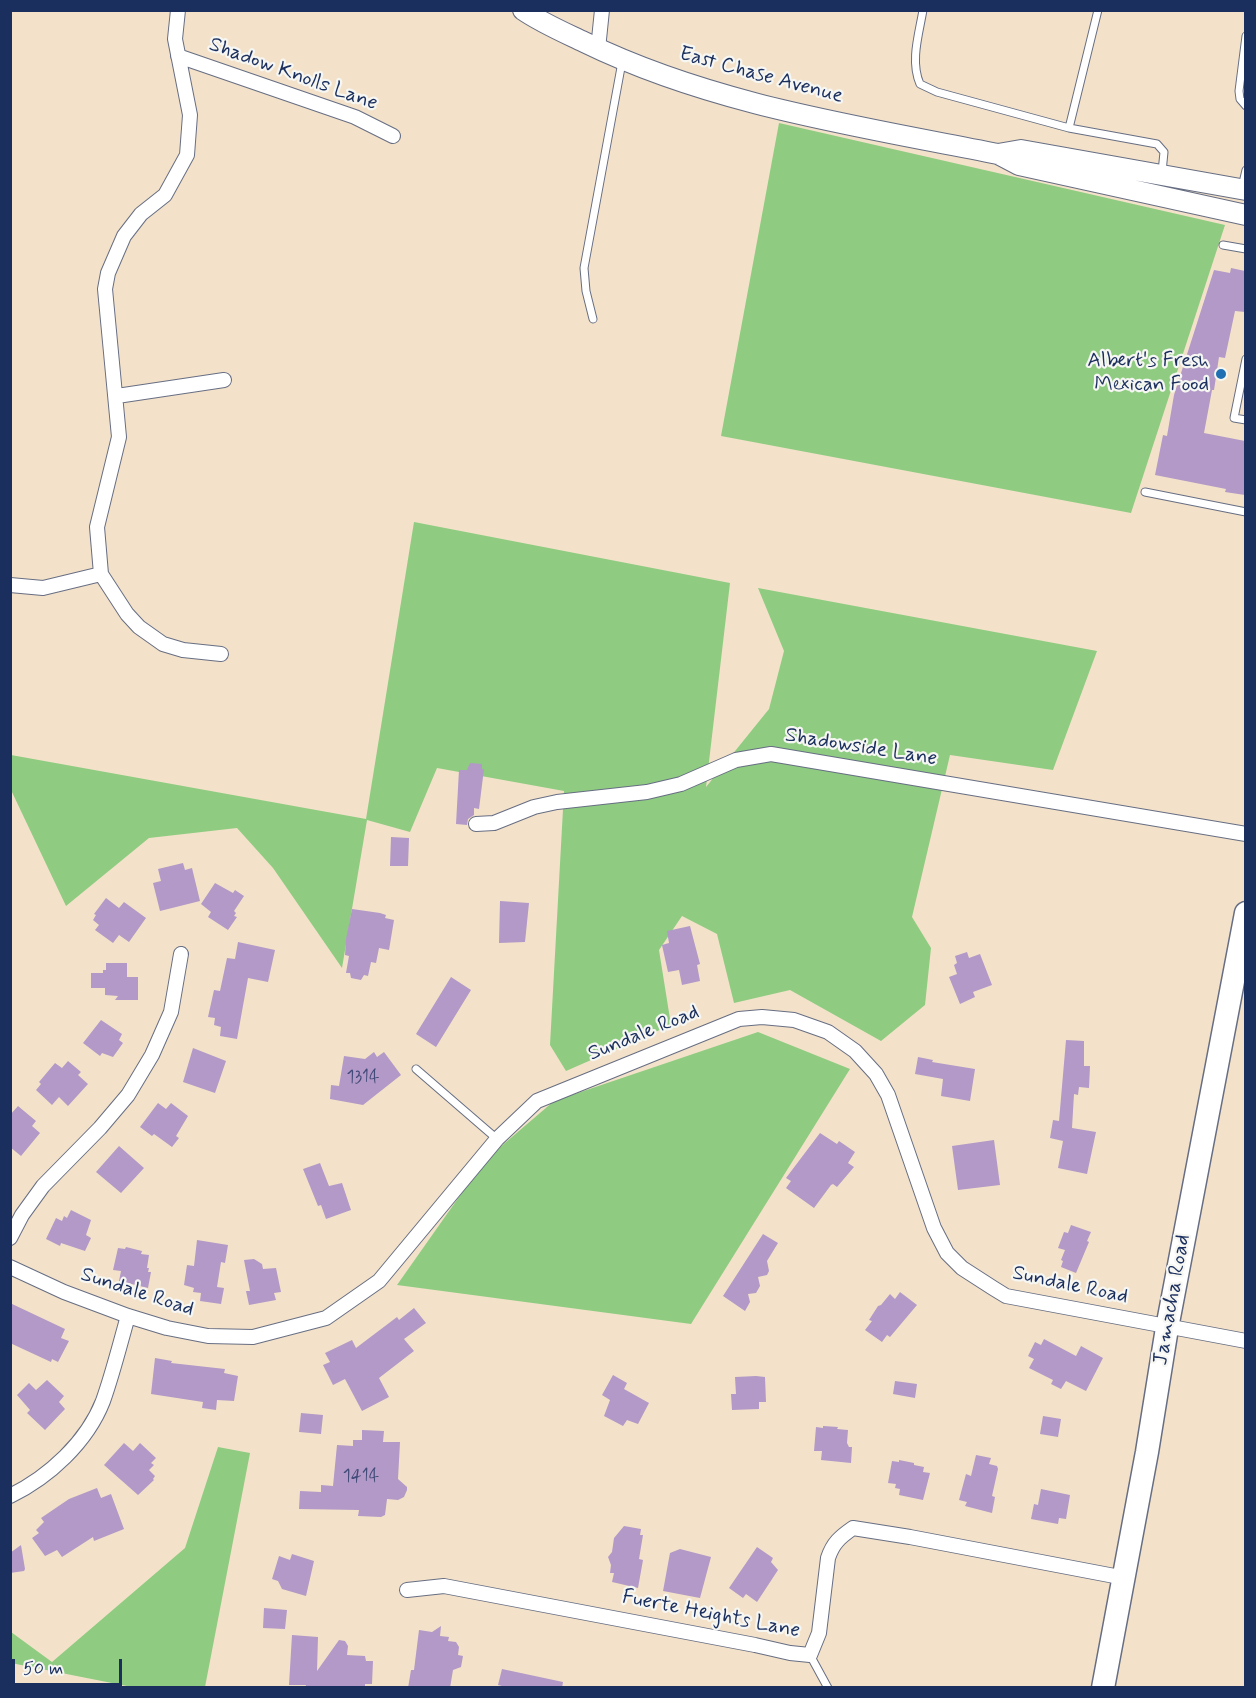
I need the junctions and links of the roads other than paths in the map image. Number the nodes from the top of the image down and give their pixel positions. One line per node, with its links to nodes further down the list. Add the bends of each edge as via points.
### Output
1 (178, 10): 8 (street)
2 (523, 10): 7 (main road, East Chase Avenue)
3 (602, 10): 7 (street)
4 (923, 10): 11 (lane, via 915,59 920,84)
5 (1098, 10): 11 (lane)
6 (1245, 36): 10 (lane, via 1239,91)
7 (598, 49): 9 (main road, East Chase Avenue)
8 (178, 56): 12 (street, Shadow Knolls Lane, via 346,114); 23 (street, via 190,115 187,154 165,195 141,214 124,236 105,289)
9 (622, 60): 13 (main road, East Chase Avenue, via 769,108); 20 (lane, via 584,268)
10 (1245, 106)
11 (1068, 128): 15 (lane, via 1157,144 1164,152)
12 (393, 136)
13 (998, 154): 15 (main road, East Chase Avenue, via 1022,150); 17 (main road, East Chase Avenue, via 1019,165)
14 (1245, 170): 16 (lane)
15 (1162, 174): 16 (main road, East Chase Avenue)
16 (1244, 190)
17 (1245, 215)
18 (1223, 245): 19 (lane)
19 (1245, 249)
20 (593, 319)
21 (1245, 358): 24 (lane, via 1234,418)
22 (224, 380): 23 (street)
23 (117, 396): 27 (street, via 119,437 97,527)
24 (1245, 420)
25 (1144, 492): 26 (lane)
26 (1245, 512)
27 (101, 574): 28 (street, via 43,588); 29 (street, via 127,614 163,644)
28 (10, 585)
29 (221, 654)
30 (476, 824): 31 (street, Shadowside Lane, via 494,823 557,802 647,792 681,784 736,760 771,754)
31 (1245, 834)
32 (1245, 912): 39 (main road, Jamacha Road)
33 (181, 954): 36 (street, via 171,1012 128,1095 43,1186)
34 (416, 1069): 35 (lane)
35 (497, 1139): 38 (street, Sundale Road, via 379,1281 326,1318 253,1336 208,1336); 39 (street, Sundale Road, via 537,1101 722,1025 762,1017 803,1023 842,1041 876,1074 888,1095 934,1228 947,1253 962,1268 1006,1296)
36 (10, 1238)
37 (10, 1267): 38 (street, Sundale Road)
38 (128, 1316): 41 (street, via 102,1402 88,1427 53,1468)
39 (1167, 1328): 40 (street, Sundale Road); 42 (main road, Jamacha Road)
40 (1245, 1341)
41 (10, 1496)
42 (1125, 1578): 44 (street, Fuerte Heights Lane, via 852,1528 839,1537 828,1558 819,1633); 46 (main road, Jamacha Road)
43 (407, 1590): 44 (street, Fuerte Heights Lane, via 444,1586)
44 (810, 1655): 45 (lane)
45 (828, 1688)
46 (1103, 1688)

